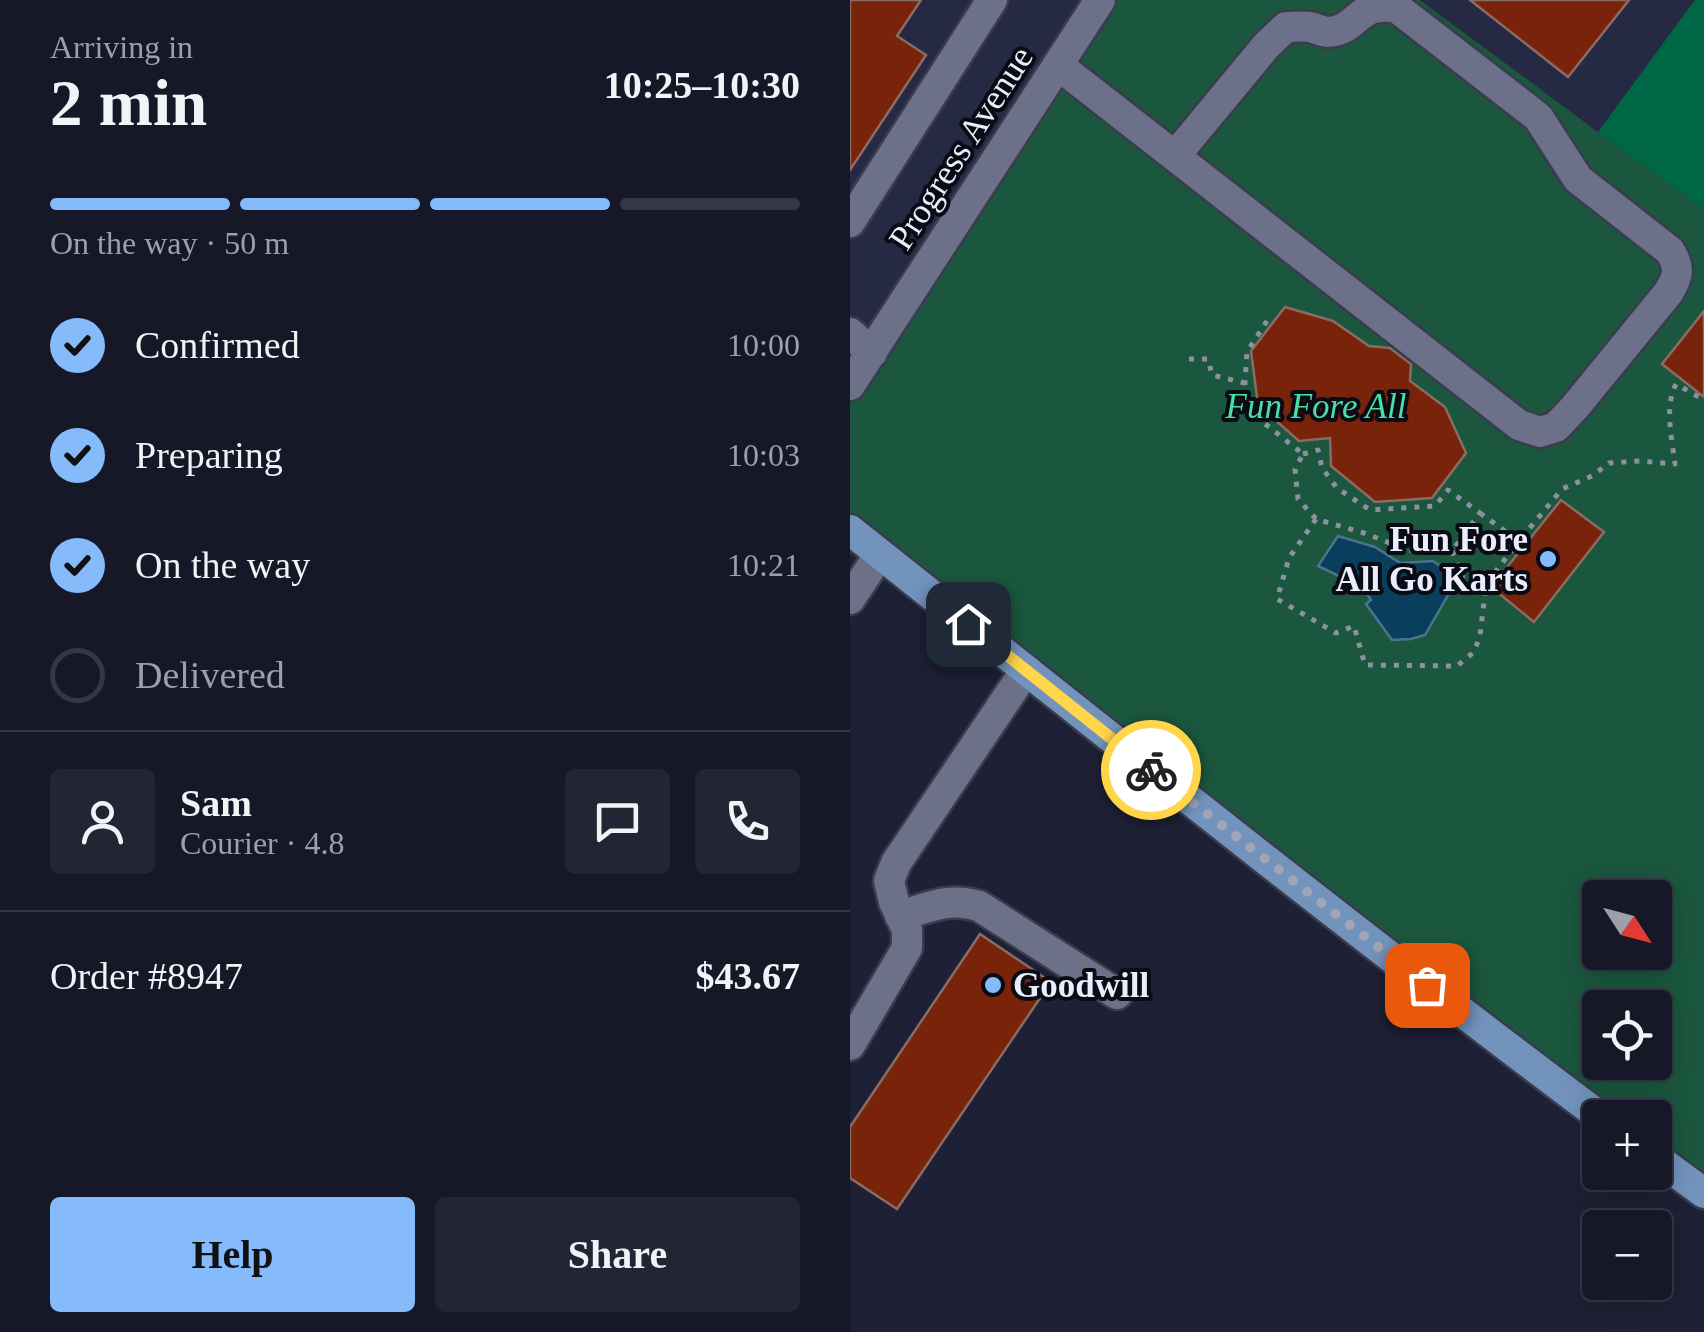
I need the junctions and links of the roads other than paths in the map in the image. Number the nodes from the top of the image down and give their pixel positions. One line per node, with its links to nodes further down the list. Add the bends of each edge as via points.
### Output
1 (992, 0): 5 (street)
2 (1100, 0): 3 (street, Progress Avenue)
3 (1058, 65): 4 (street); 6 (street, Progress Avenue)
4 (1175, 156): 4 (street, via 1519,425 1540,432 1556,427 1575,407 1678,278 1670,250 1578,179 1538,117 1382,3 1363,9 1346,27 1286,27)
5 (850, 222)
6 (861, 343): 7 (street, Progress Avenue)
7 (850, 386)
8 (850, 530): 9 (main road)
9 (880, 554): 10 (street); 11 (main road)
10 (850, 599)
11 (1026, 670): 12 (street, via 896,863 890,882); 15 (main road)
12 (900, 916): 13 (street, via 960,900 979,906); 14 (street, via 907,948)
13 (1117, 994)
14 (850, 1045)
15 (1582, 1103)
16 (1672, 1170): 17 (main road)
17 (1704, 1194)

